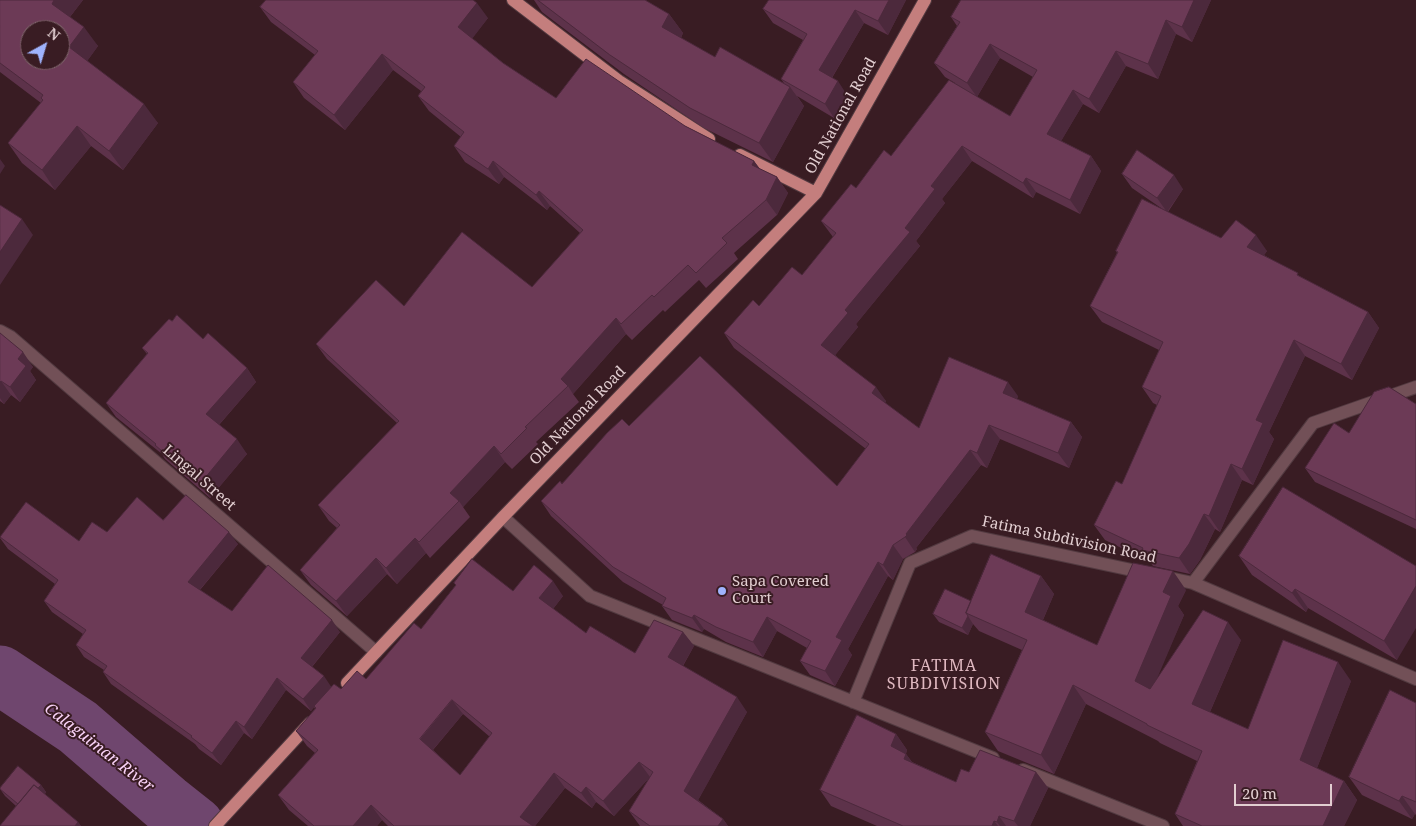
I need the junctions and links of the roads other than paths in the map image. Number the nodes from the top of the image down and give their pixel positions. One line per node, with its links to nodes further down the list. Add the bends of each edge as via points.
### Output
1 (513, 0): 3 (main road, via 619,81 700,135)
2 (925, 0): 3 (main road, Old National Road)
3 (816, 193): 6 (main road, Old National Road)
4 (0, 331): 8 (street, Lingal Street, via 11,337)
5 (1416, 387): 7 (street, via 1313,423)
6 (503, 517): 8 (main road, Old National Road); 11 (street, via 590,596)
7 (1193, 583): 9 (street, Fatima Subdivision Road); 11 (street, Fatima Subdivision Road, via 972,536 910,563)
8 (376, 652): 10 (main road, Old National Road)
9 (1416, 679)
10 (337, 694)
11 (853, 702): 14 (street)
12 (318, 714): 13 (main road)
13 (215, 826)
14 (1163, 826)

